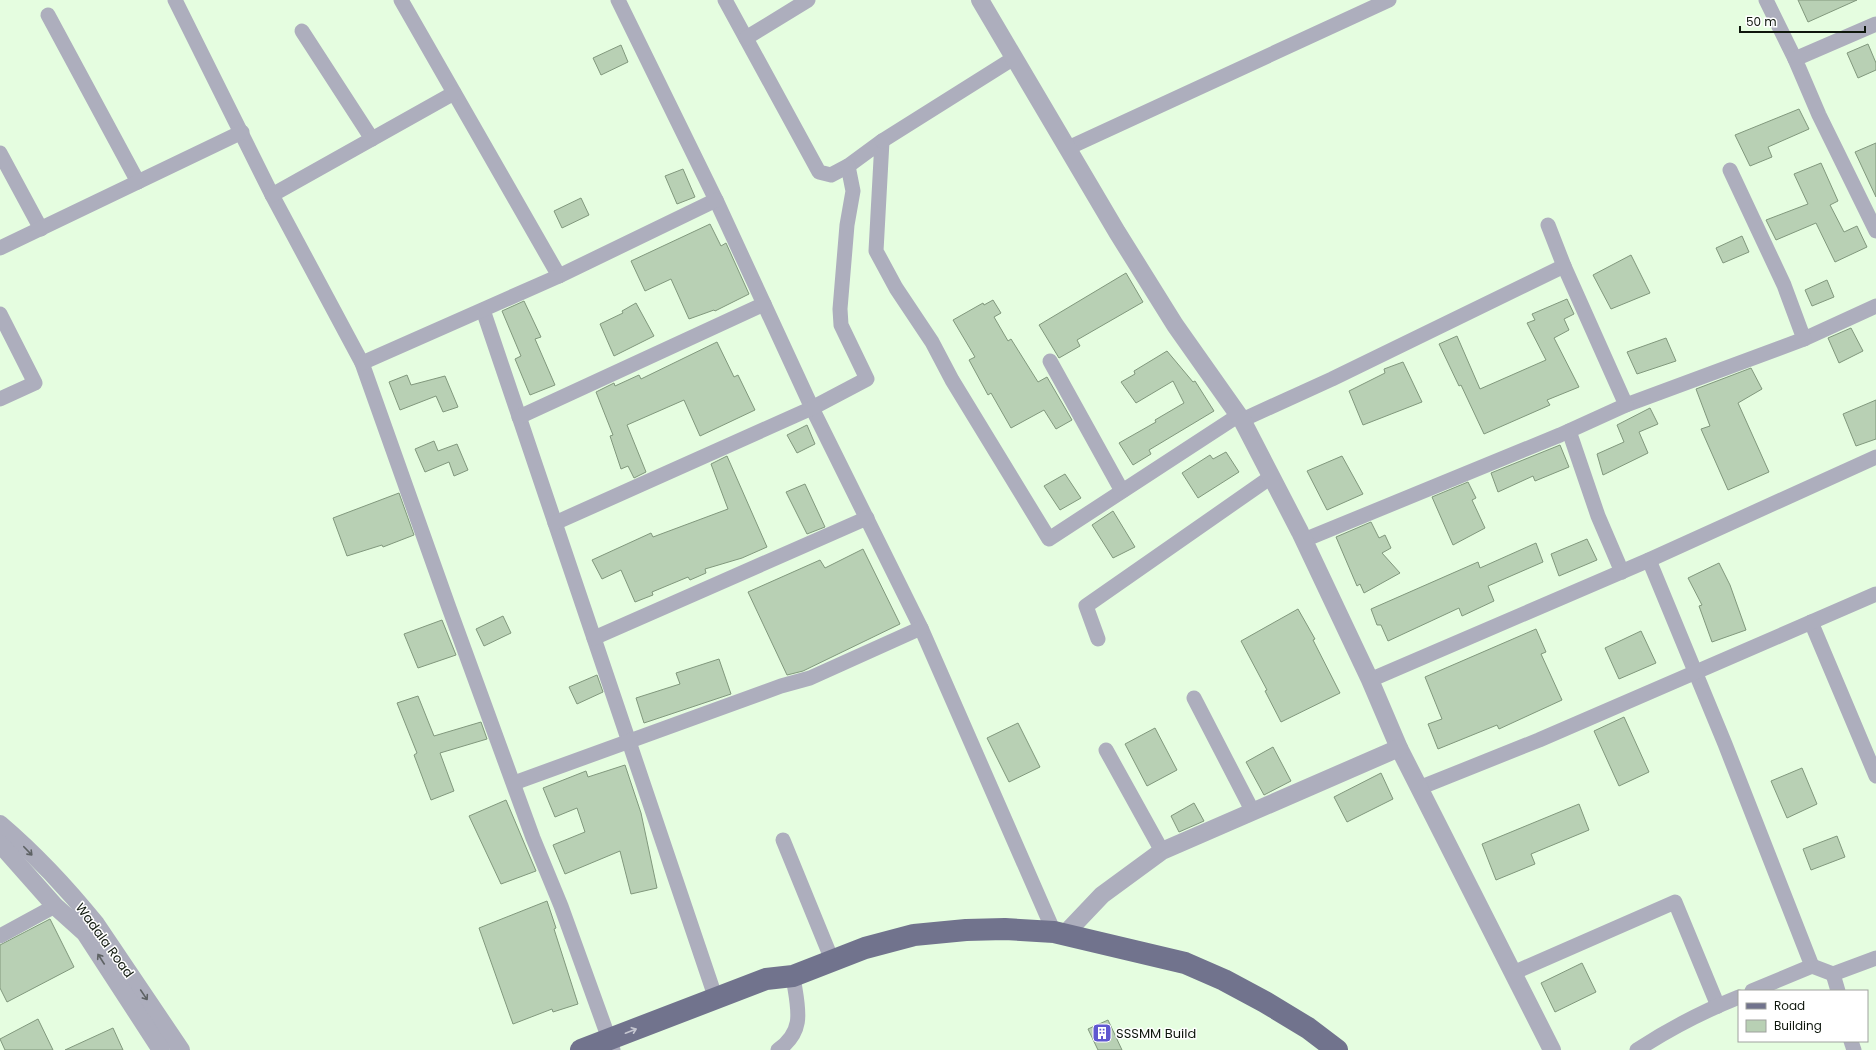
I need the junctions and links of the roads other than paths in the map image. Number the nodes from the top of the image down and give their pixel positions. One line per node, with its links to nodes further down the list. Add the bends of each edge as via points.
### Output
1 (175, 0): 16 (street)
2 (401, 0): 15 (street)
3 (618, 0): 25 (street)
4 (725, 0): 12 (street)
5 (808, 0): 12 (street)
6 (980, 0): 13 (street)
7 (1389, 0): 19 (street)
8 (1766, 0): 14 (street)
9 (48, 15): 23 (street)
10 (1876, 24): 14 (street)
11 (302, 31): 17 (street)
12 (746, 38): 21 (street, via 819,172 831,175)
13 (1014, 58): 18 (street); 19 (street)
14 (1794, 59): 28 (street)
15 (454, 93): 17 (street); 31 (street)
16 (242, 132): 23 (street); 24 (street)
17 (372, 139): 24 (street)
18 (882, 141): 21 (street); 47 (street, via 876,251 1049,539)
19 (1068, 148): 43 (street, via 1175,325)
20 (0, 153): 27 (street)
21 (848, 166): 41 (street, via 853,191 847,225 841,325 867,379)
22 (1730, 170): 36 (street, via 1784,285)
23 (138, 182): 27 (street)
24 (272, 195): 38 (street)
25 (716, 200): 31 (street); 32 (street)
26 (1548, 224): 30 (street)
27 (41, 228): 29 (street)
28 (1876, 231)
29 (0, 248)
30 (1564, 266): 40 (street); 43 (street, via 1332,379)
31 (559, 276): 34 (street)
32 (764, 304): 41 (street); 42 (street)
33 (1876, 306): 36 (street)
34 (483, 310): 38 (street); 42 (street)
35 (0, 314): 39 (street, via 36,383)
36 (1804, 339): 40 (street)
37 (1050, 361): 47 (street)
38 (362, 363): 65 (street)
39 (0, 399)
40 (1626, 404): 44 (street)
41 (812, 408): 48 (street); 49 (street)
42 (520, 417): 49 (street)
43 (1241, 417): 46 (street); 47 (street)
44 (1569, 431): 50 (street); 52 (street, via 1598,516)
45 (1876, 457): 51 (street)
46 (1271, 477): 50 (street); 57 (street, via 1086,606)
47 (1122, 491)
48 (867, 518): 55 (street); 56 (street)
49 (555, 523): 56 (street)
50 (1304, 540): 59 (street)
51 (1649, 560): 52 (street); 58 (street)
52 (1622, 572): 59 (street)
53 (1876, 594): 54 (street)
54 (1811, 622): 58 (street); 64 (street)
55 (921, 628): 61 (street, via 810,678 781,686); 73 (street)
56 (594, 638): 61 (street)
57 (1098, 639)
58 (1695, 671): 66 (street, via 1539,740); 77 (street)
59 (1370, 680): 62 (street)
60 (1194, 698): 67 (street)
61 (630, 742): 65 (street); 84 (street)
62 (1399, 748): 66 (street); 67 (street)
63 (1106, 750): 71 (street)
64 (1876, 776)
65 (514, 784): 86 (street)
66 (1420, 788): 78 (street)
67 (1253, 812): 71 (street)
68 (0, 824): 88 (street, Wadala Road, one-way to 88, via 78,902 96,924)
69 (783, 840): 76 (street)
70 (1, 846): 72 (street, Wadala Road)
71 (1162, 851): 73 (street, via 1102,895)
72 (55, 906): 74 (street); 87 (street, Wadala Road, one-way to 72, via 85,933)
73 (1059, 933): 76 (main road, via 1004,929 914,935 884,942); 91 (main road, via 1185,963 1265,1002)
74 (0, 936)
75 (1876, 958): 79 (street)
76 (832, 960): 80 (main road)
77 (1812, 966): 79 (street); 81 (street)
78 (1514, 973): 85 (street, via 1675,902); 92 (street)
79 (1833, 974): 82 (street)
80 (793, 976): 84 (main road, via 766,980); 86 (main road, via 771,992); 90 (street, via 798,1014 796,1032 786,1045)
81 (1754, 990)
82 (1838, 990)
83 (1738, 997): 85 (street)
84 (716, 999): 86 (main road, one-way to 84)
85 (1718, 1006): 93 (street, via 1659,1036)
86 (615, 1046): 89 (main road)
87 (161, 1050)
88 (181, 1050)
89 (581, 1050)
90 (778, 1050)
91 (1338, 1050)
92 (1552, 1050)
93 (1638, 1050)

